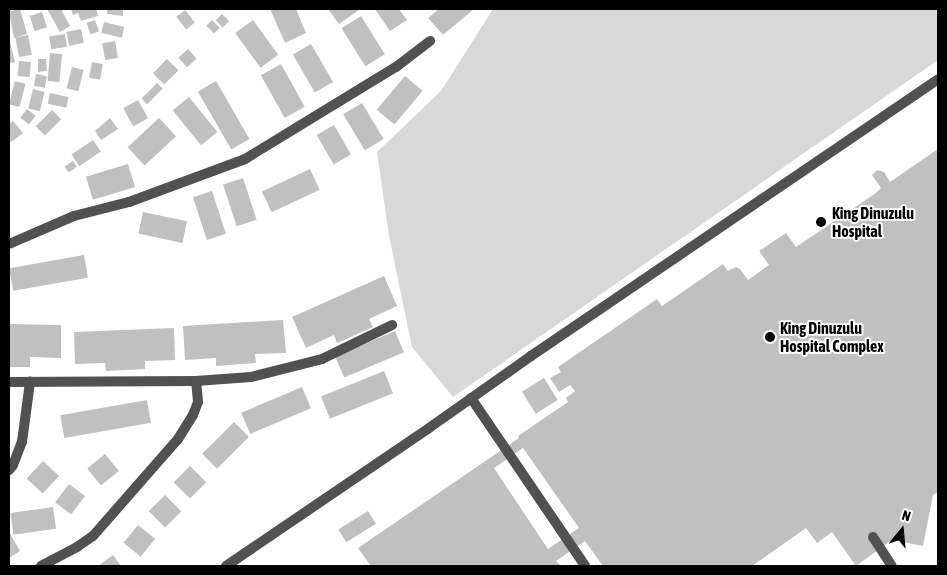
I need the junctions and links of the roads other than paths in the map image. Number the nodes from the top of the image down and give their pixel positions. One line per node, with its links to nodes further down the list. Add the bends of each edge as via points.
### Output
1 (430, 41): 3 (street, via 396,66 245,159 155,193 74,216)
2 (938, 79): 8 (street)
3 (9, 244)
4 (392, 325): 5 (street, via 322,359 251,377)
5 (196, 381): 7 (street); 11 (street, via 198,402 172,446 93,536)
6 (9, 382): 7 (street)
7 (30, 382): 9 (street, via 22,442)
8 (471, 398): 12 (street); 13 (street)
9 (9, 470)
10 (873, 537): 14 (street)
11 (41, 566)
12 (226, 566)
13 (586, 566)
14 (892, 566)

